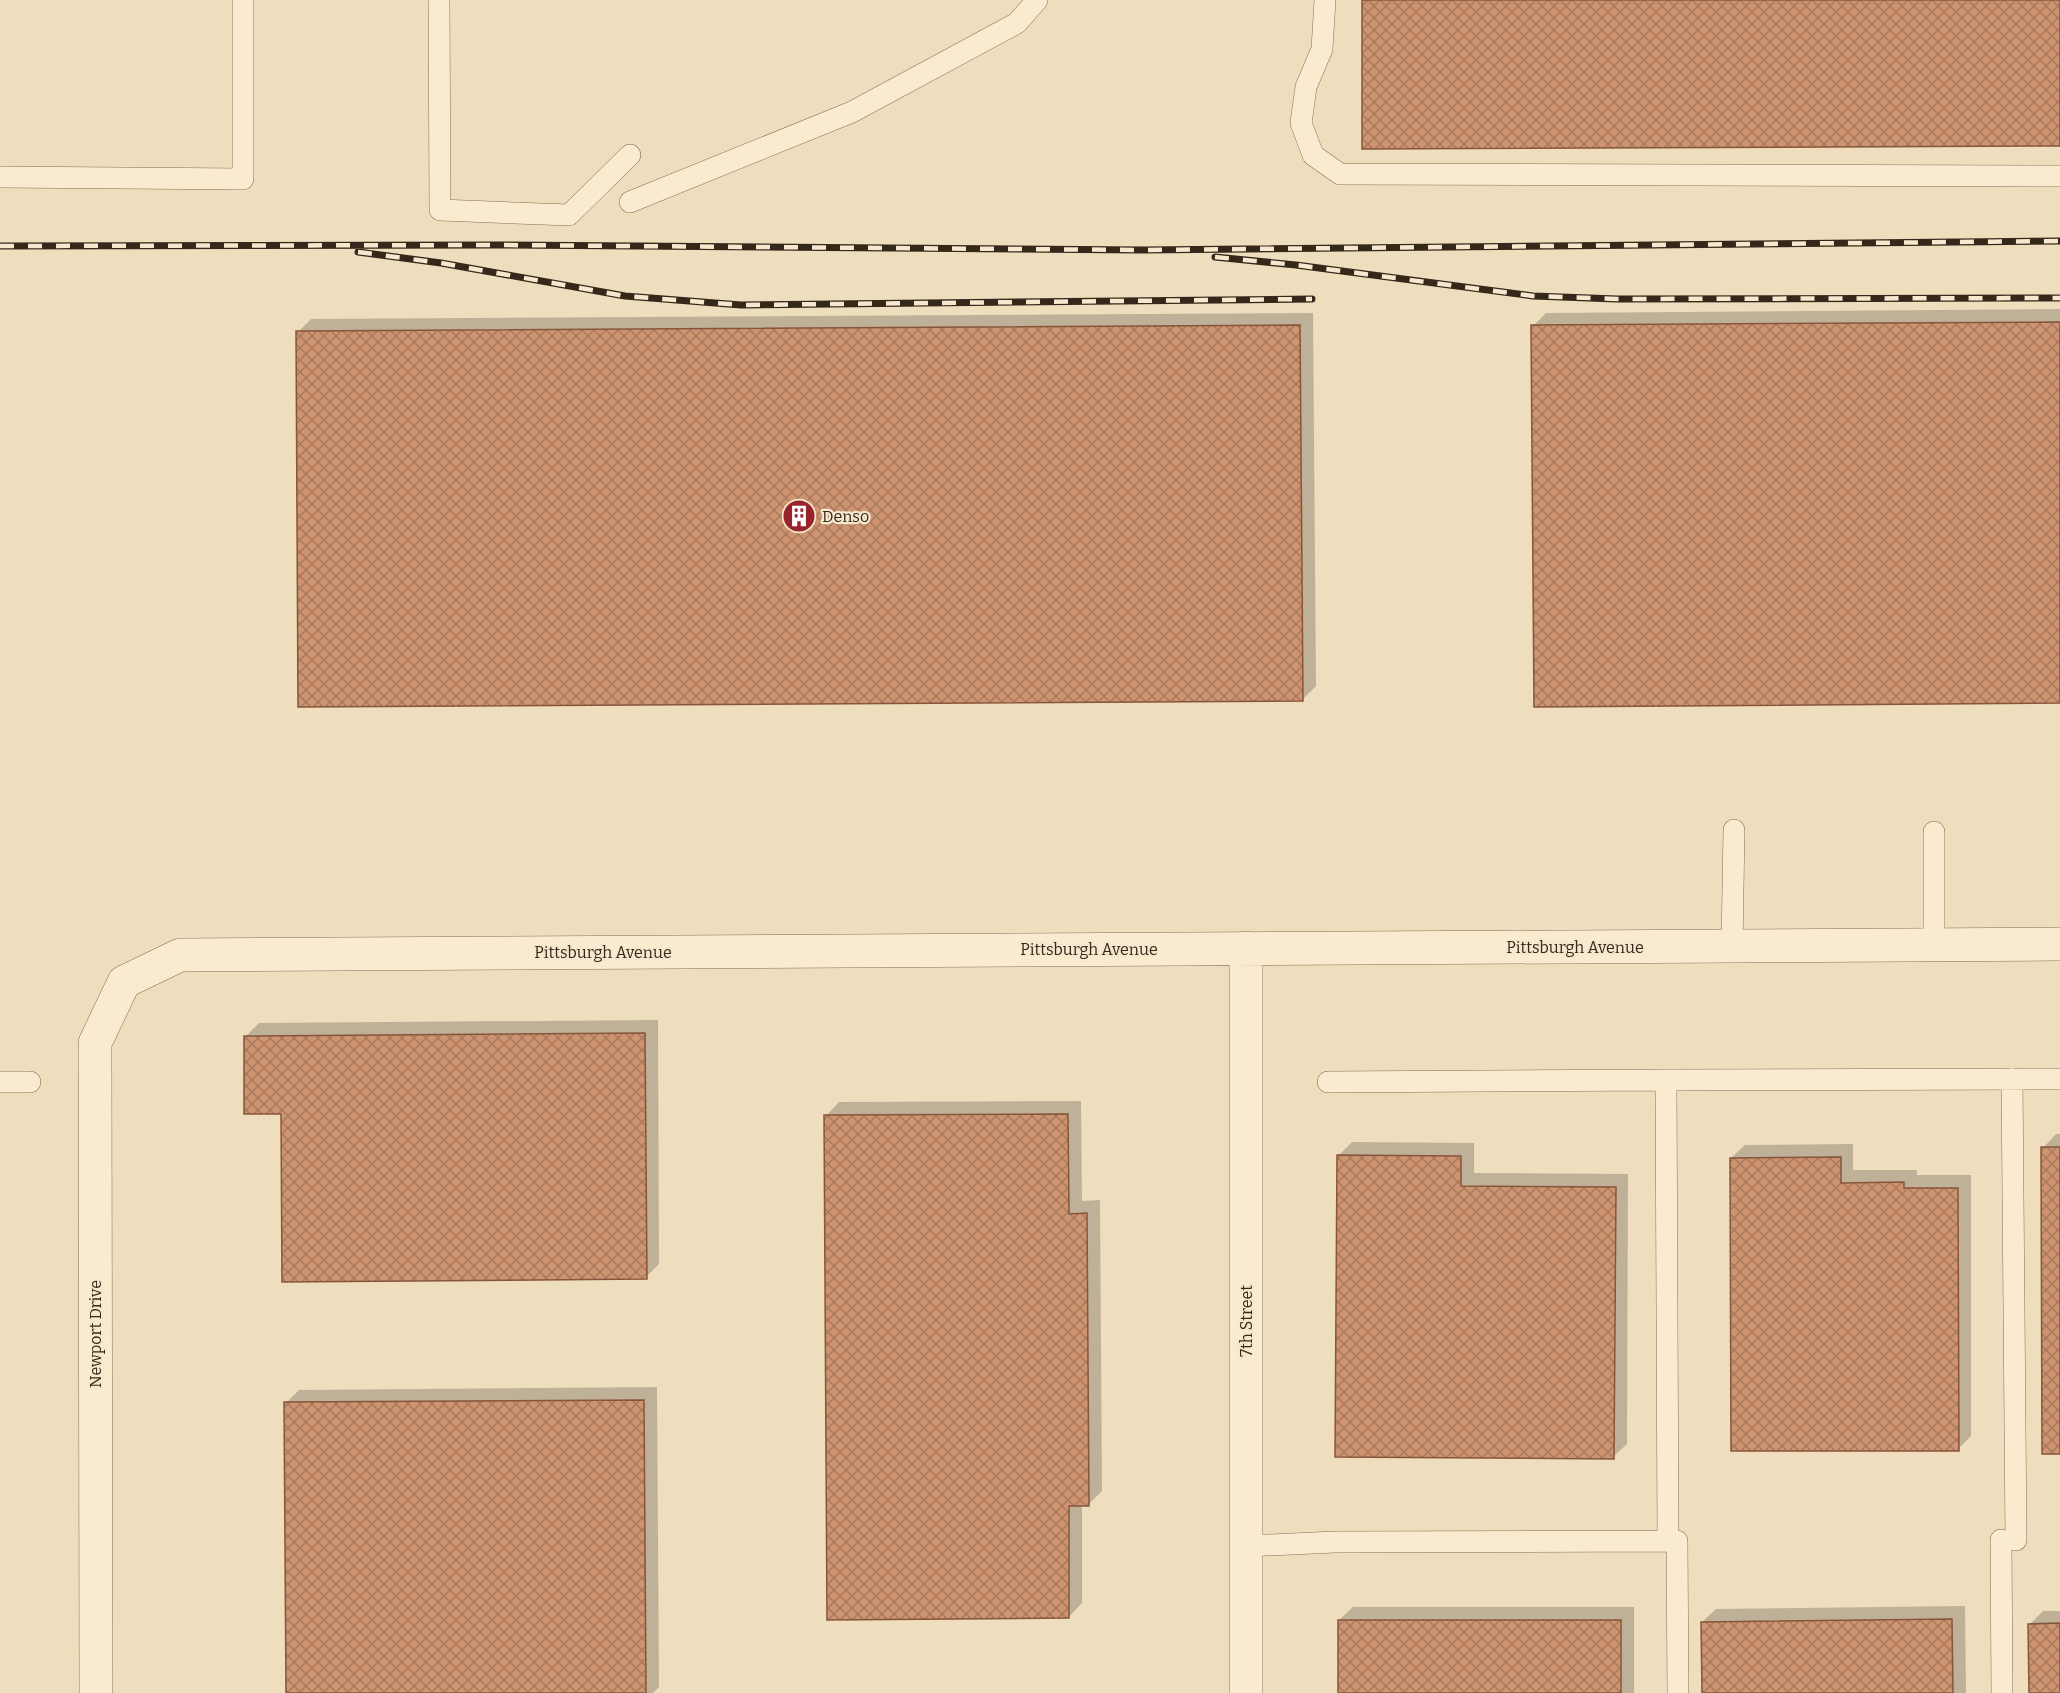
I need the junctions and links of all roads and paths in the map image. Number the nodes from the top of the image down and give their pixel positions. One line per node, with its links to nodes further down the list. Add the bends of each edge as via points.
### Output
1 (243, 0): 7 (lane, via 243,179)
2 (439, 0): 5 (lane, via 440,210 569,215)
3 (1038, 0): 8 (lane, via 1017,23 852,112)
4 (1325, 0): 6 (lane, via 1322,49 1306,87 1301,123 1313,155 1340,174)
5 (630, 155)
6 (2060, 176)
7 (0, 177)
8 (630, 202)
9 (1734, 830): 13 (lane)
10 (1934, 832): 12 (lane)
11 (2060, 944): 12 (street, Pittsburgh Avenue)
12 (1934, 945): 13 (street, Pittsburgh Avenue)
13 (1732, 946): 14 (street, Pittsburgh Avenue)
14 (1246, 948): 15 (street, Pittsburgh Avenue, via 180,955); 23 (street, 7th Street)
15 (124, 982): 24 (street, Newport Drive, via 95,1043)
16 (2012, 1079): 17 (lane); 18 (lane); 27 (lane, via 2008,1540)
17 (2060, 1079)
18 (1666, 1080): 21 (lane); 23 (lane, via 1668,1541)
19 (0, 1082): 20 (lane)
20 (30, 1082)
21 (1328, 1082)
22 (1677, 1541): 26 (lane)
23 (1246, 1546): 25 (street, 7th Street)
24 (96, 1693)
25 (1246, 1693)
26 (1678, 1693)
27 (2002, 1693)

